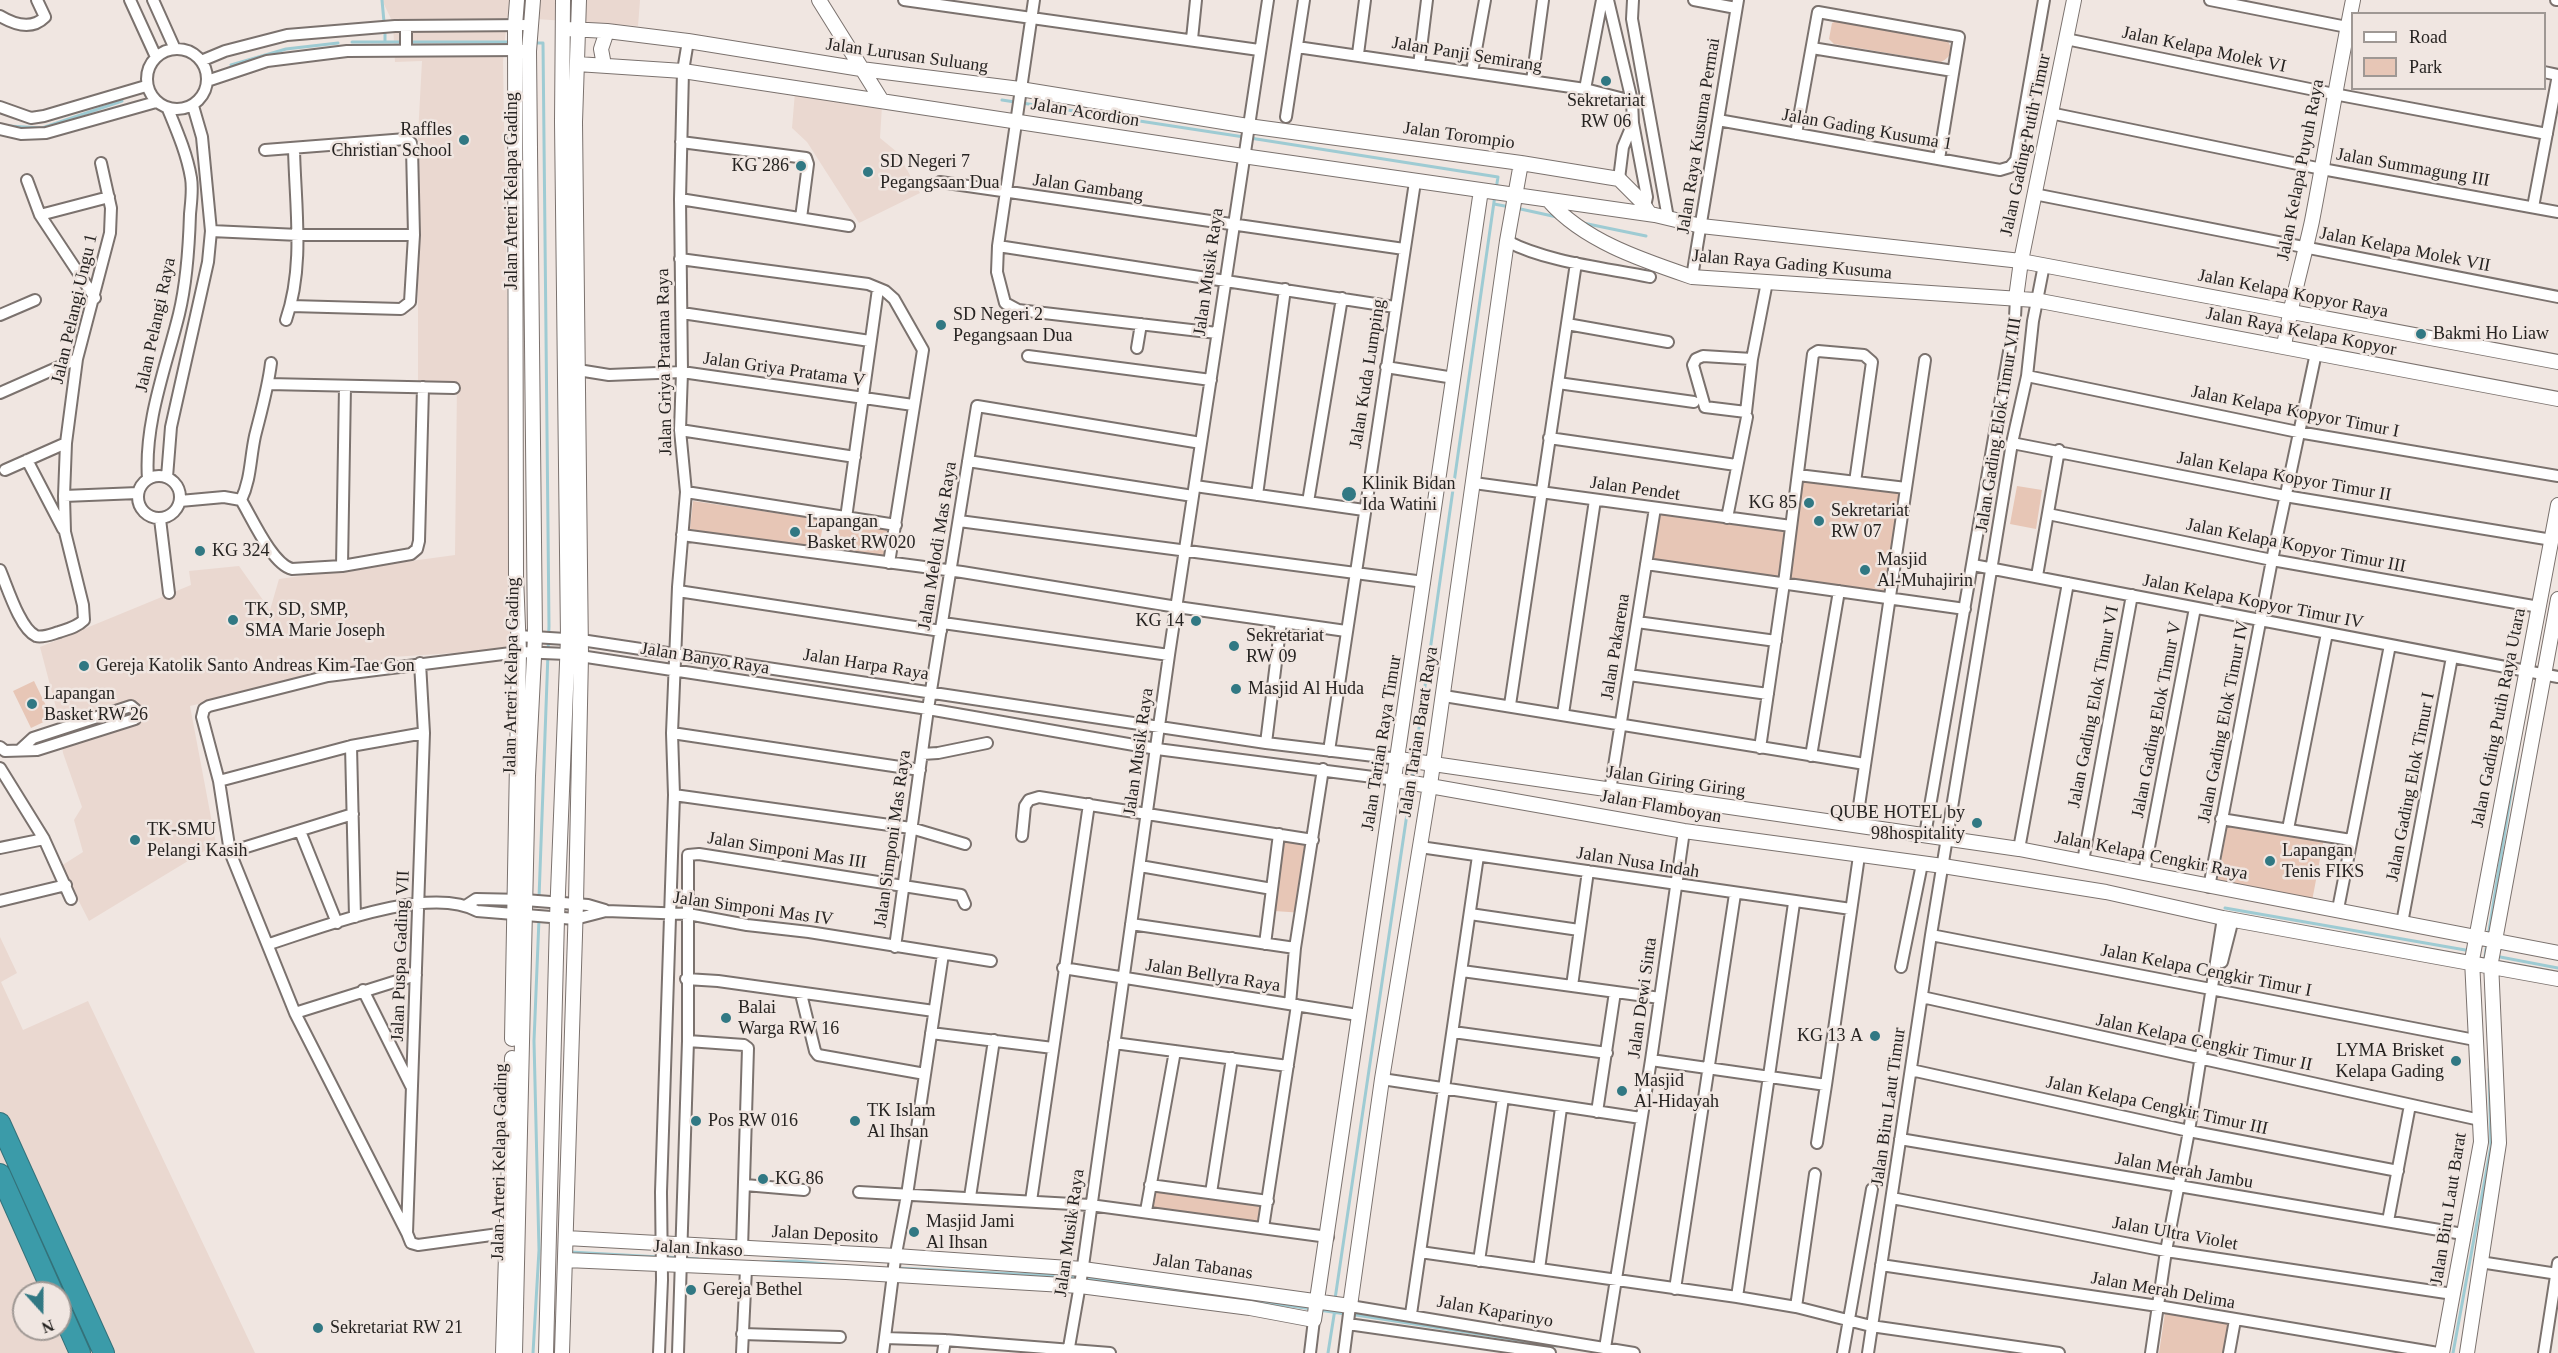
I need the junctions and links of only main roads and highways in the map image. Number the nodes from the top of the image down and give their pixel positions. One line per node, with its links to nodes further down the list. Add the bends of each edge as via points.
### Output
1 (0, 1123): 6 (highway)
2 (0, 1174): 3 (highway)
3 (48, 1281)
4 (72, 1335): 5 (highway)
5 (80, 1353)
6 (104, 1353)

